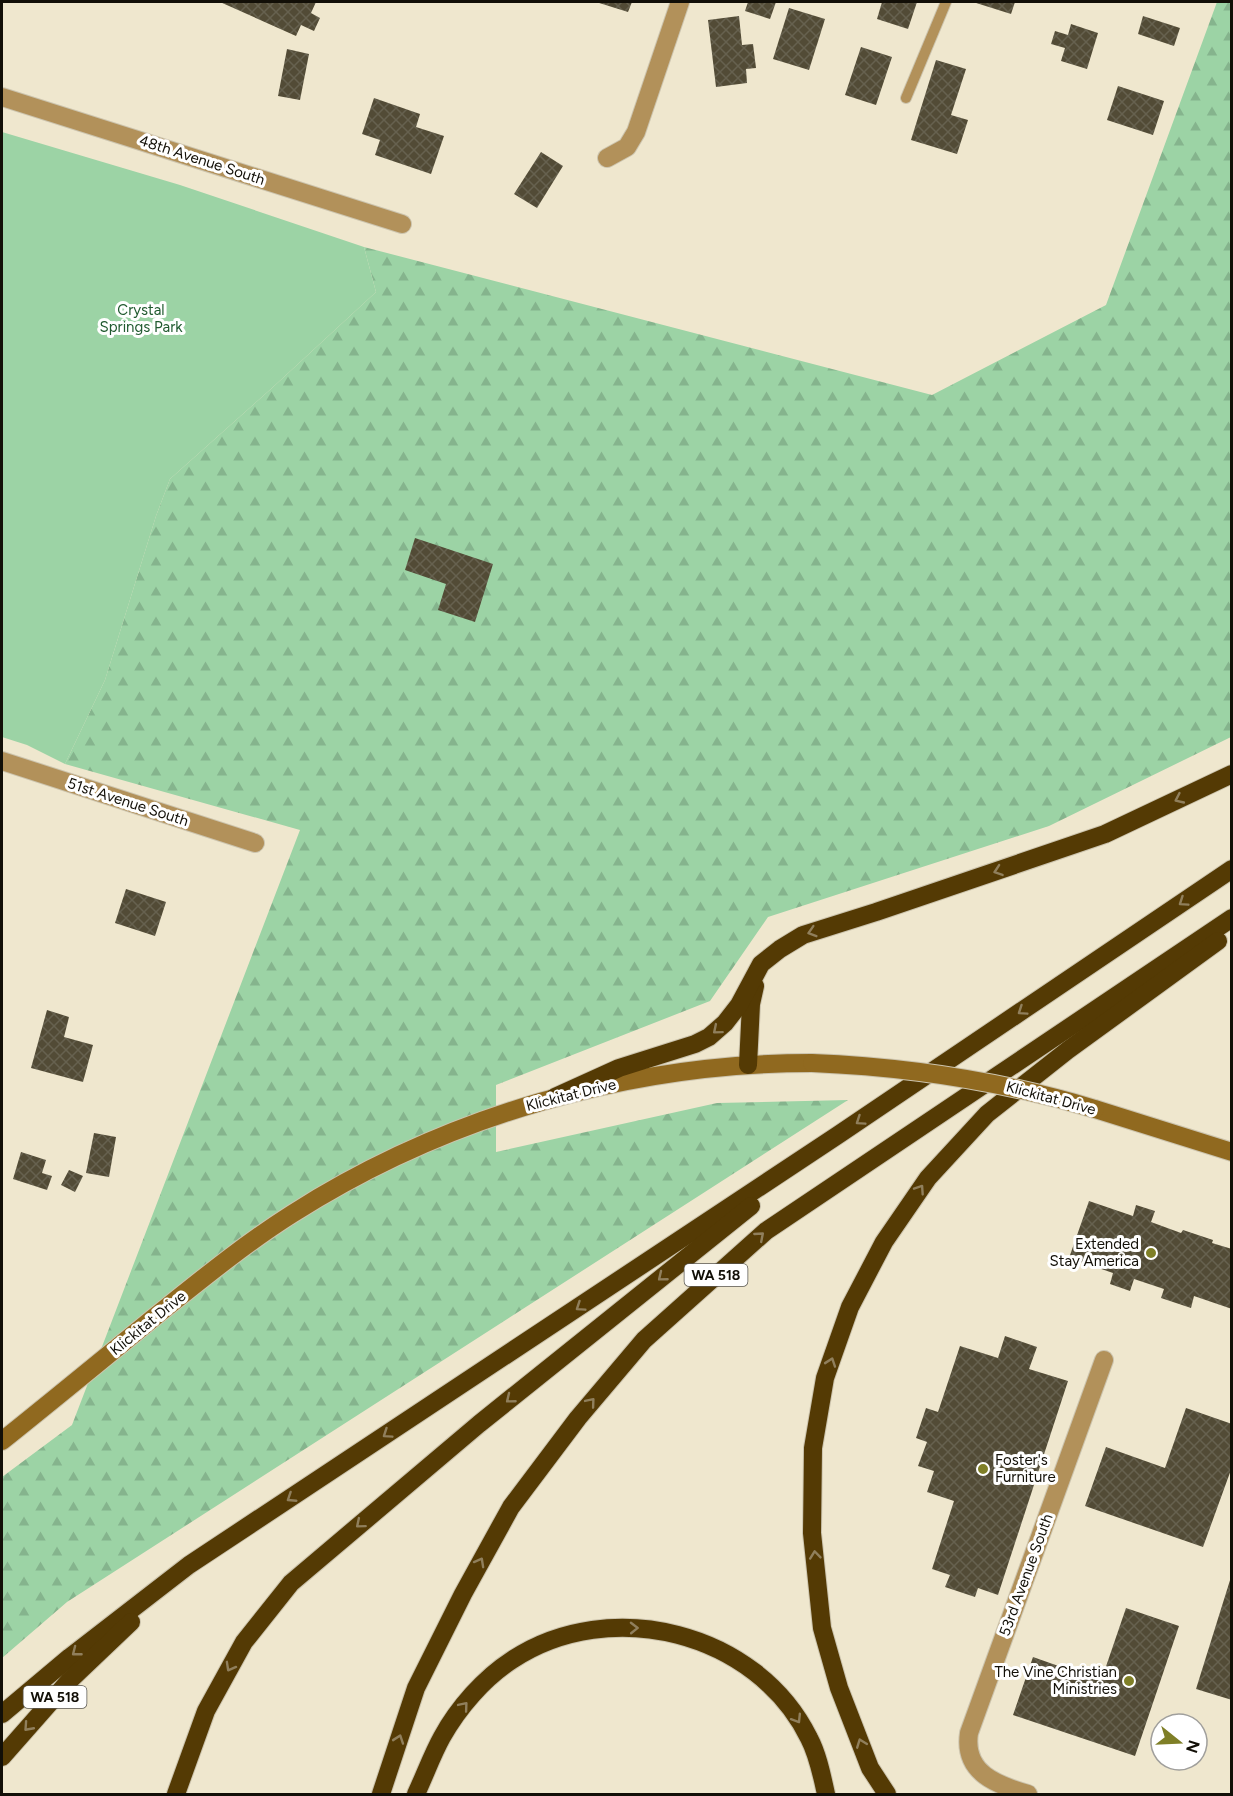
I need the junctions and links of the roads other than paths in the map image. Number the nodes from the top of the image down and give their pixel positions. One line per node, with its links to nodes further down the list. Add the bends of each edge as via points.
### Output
1 (680, 2): 5 (street, via 636,132 627,147)
2 (946, 2): 4 (lane)
3 (2, 97): 6 (street, 48th Avenue South)
4 (906, 98)
5 (607, 159)
6 (402, 224)
7 (2, 761): 9 (street, 51st Avenue South)
8 (1232, 774): 13 (highway, one-way to 13, via 1105,834 803,935)
9 (255, 843)
10 (1232, 869): 16 (highway, WA 518, one-way to 16)
11 (1232, 918): 24 (highway, WA 518, one-way to 11, via 416,1688 511,1508 578,1418 645,1340 766,1231)
12 (1232, 932): 27 (highway, one-way to 12, via 870,1768 839,1688 822,1628 812,1533 813,1448 825,1378 850,1307 884,1242 928,1178 987,1114 1068,1050)
13 (760, 964): 14 (highway, via 751,1004); 15 (highway, one-way to 15, via 739,1005 709,1037 619,1068)
14 (748, 1065): 15 (main road, Klickitat Drive, via 634,1079); 17 (main road, Klickitat Drive, bridge, via 812,1063 955,1076 1026,1090)
15 (555, 1097): 19 (main road, Klickitat Drive, via 416,1147 292,1214 201,1279)
16 (838, 1135): 20 (highway, WA 518, one-way to 20); 23 (highway, one-way to 23, via 479,1424 291,1583 244,1642 206,1711)
17 (1232, 1152)
18 (1104, 1360): 28 (street, 53rd Avenue South, via 969,1733 968,1750 976,1768 991,1780)
19 (2, 1441)
20 (189, 1565): 21 (highway, one-way to 21); 22 (highway, WA 518, one-way to 22, via 69,1681)
21 (2, 1714)
22 (2, 1757)
23 (176, 1794)
24 (381, 1794)
25 (416, 1794): 26 (highway, one-way to 26, via 442,1737 460,1710 512,1660 551,1640 593,1630 641,1627 678,1634 716,1648 746,1664 763,1679 789,1706 810,1738)
26 (826, 1794)
27 (887, 1794)
28 (1028, 1794)

